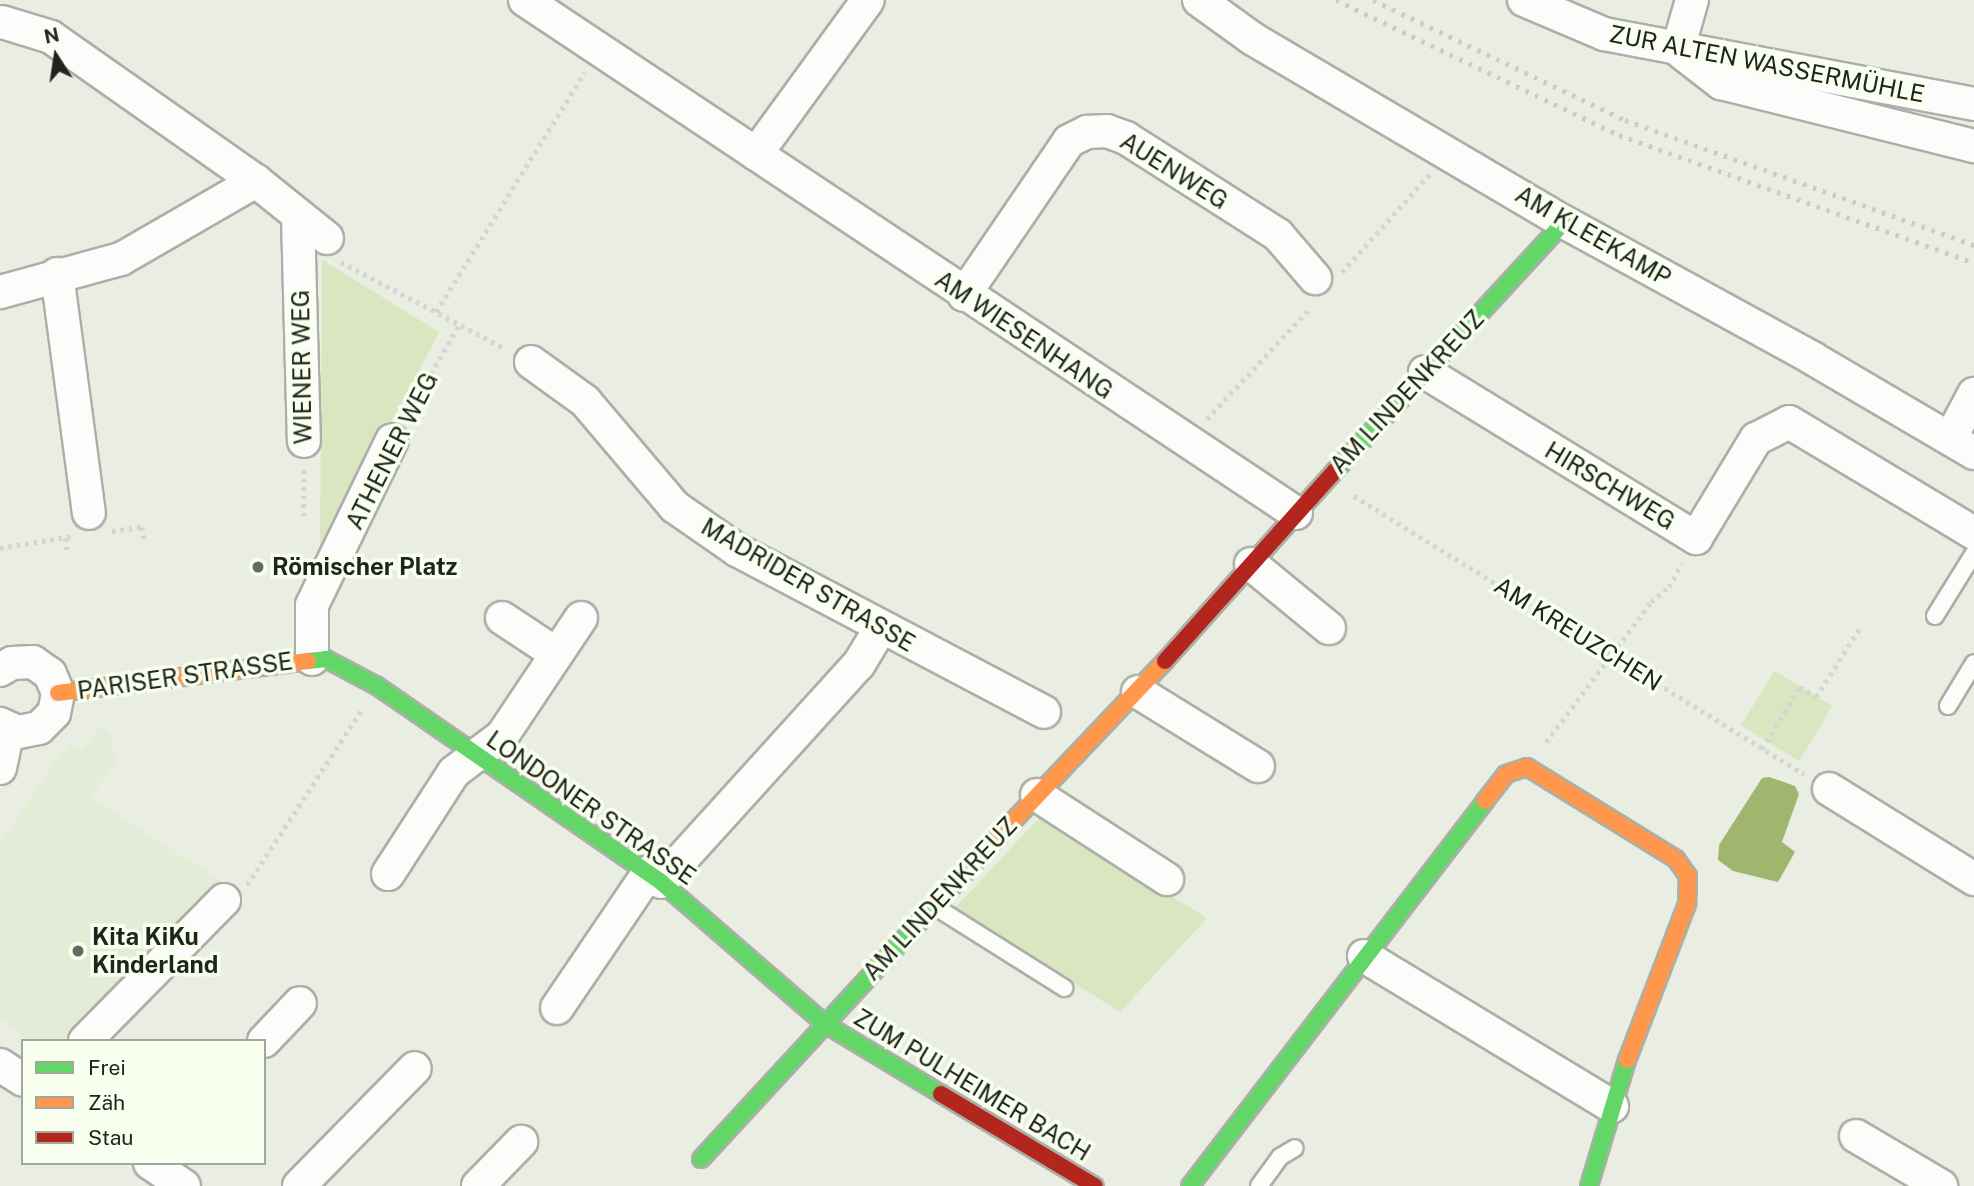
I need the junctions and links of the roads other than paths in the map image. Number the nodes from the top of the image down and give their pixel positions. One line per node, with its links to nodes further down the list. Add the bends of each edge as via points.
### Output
1 (525, 0): 10 (street, AM WIESENHANG)
2 (868, 0): 10 (street)
3 (1199, 0): 13 (street, AM KLEEKAMP, via 1253,40)
4 (1524, 0): 7 (street, ZUR ALTEN WASSERMÜHLE, via 1604,34)
5 (1692, 0): 7 (street)
6 (2, 22): 11 (street, via 51,37)
7 (1678, 49): 8 (street, ZUR ALTEN WASSERMÜHLE); 9 (street, via 1721,83)
8 (1974, 104)
9 (1974, 146)
10 (755, 154): 18 (street, AM WIESENHANG)
11 (256, 181): 12 (street); 15 (street, via 121,259)
12 (298, 217): 14 (street); 23 (street, WIENER WEG)
13 (1564, 222): 20 (street, AM LINDENKREUZ); 24 (street, AM KLEEKAMP)
14 (327, 238)
15 (57, 274): 17 (street); 25 (street)
16 (1322, 287): 18 (street, AUENWEG, via 1278,235 1108,131 1087,132 1069,141)
17 (0, 292)
18 (964, 295): 26 (street, AM WIESENHANG)
19 (530, 362): 34 (street, MADRIDER STRASSE, via 585,401 674,507 737,550)
20 (1425, 372): 26 (street, AM LINDENKREUZ); 27 (street, HIRSCHWEG, via 1696,538 1756,439 1789,422)
21 (1974, 394): 24 (street, AM KLEEKAMP)
22 (392, 440): 36 (street, ATHENER WEG, via 312,605)
23 (304, 441)
24 (1963, 445)
25 (89, 513)
26 (1296, 513): 29 (street, AM LINDENKREUZ)
27 (1974, 533)
28 (1974, 553): 30 (lane)
29 (1251, 564): 33 (street); 39 (street, AM LINDENKREUZ)
30 (1935, 615)
31 (502, 618): 35 (street)
32 (581, 618): 35 (street)
33 (1329, 628)
34 (880, 629): 42 (street, MADRIDER STRASSE); 50 (street, via 859,664)
35 (555, 653): 44 (street, via 502,736)
36 (312, 659): 40 (street, PARISER STRASSE); 44 (street, LONDONER STRASSE, via 326,659 377,686)
37 (4, 660): 40 (street, via 42,667)
38 (1974, 663): 41 (lane)
39 (1138, 692): 45 (street); 48 (street, AM LINDENKREUZ)
40 (58, 693): 43 (street, via 54,713 39,728)
41 (1948, 706)
42 (1045, 712)
43 (4, 726): 46 (street)
44 (478, 757): 49 (street, via 454,772); 50 (street, LONDONER STRASSE)
45 (1258, 766)
46 (0, 768)
47 (1829, 789): 52 (street)
48 (1037, 794): 51 (street, AM LINDENKREUZ); 54 (street, AM LINDENKREUZ)
49 (388, 874)
50 (655, 877): 58 (street); 59 (street, LONDONER STRASSE)
51 (1167, 879)
52 (1974, 879)
53 (225, 900): 60 (street)
54 (934, 906): 56 (lane); 59 (street, AM LINDENKREUZ)
55 (1364, 956): 65 (street); 65 (street, via 1506,774 1527,767 1676,859 1688,876 1687,904); 75 (street)
56 (1064, 988)
57 (300, 1003): 61 (street)
58 (557, 1008)
59 (825, 1024): 69 (street, AM LINDENKREUZ); 74 (street, ZUM PULHEIMER BACH)
60 (87, 1039)
61 (266, 1039)
62 (0, 1065): 64 (street)
63 (415, 1068): 72 (street)
64 (21, 1079)
65 (1612, 1106): 77 (street)
66 (1856, 1136): 78 (street)
67 (521, 1142): 73 (street)
68 (1295, 1148): 76 (lane, via 1280,1157)
69 (701, 1159)
70 (153, 1165): 71 (street)
71 (184, 1186)
72 (299, 1186)
73 (478, 1186)
74 (1095, 1186)
75 (1190, 1186)
76 (1259, 1186)
77 (1589, 1186)
78 (1941, 1186)

